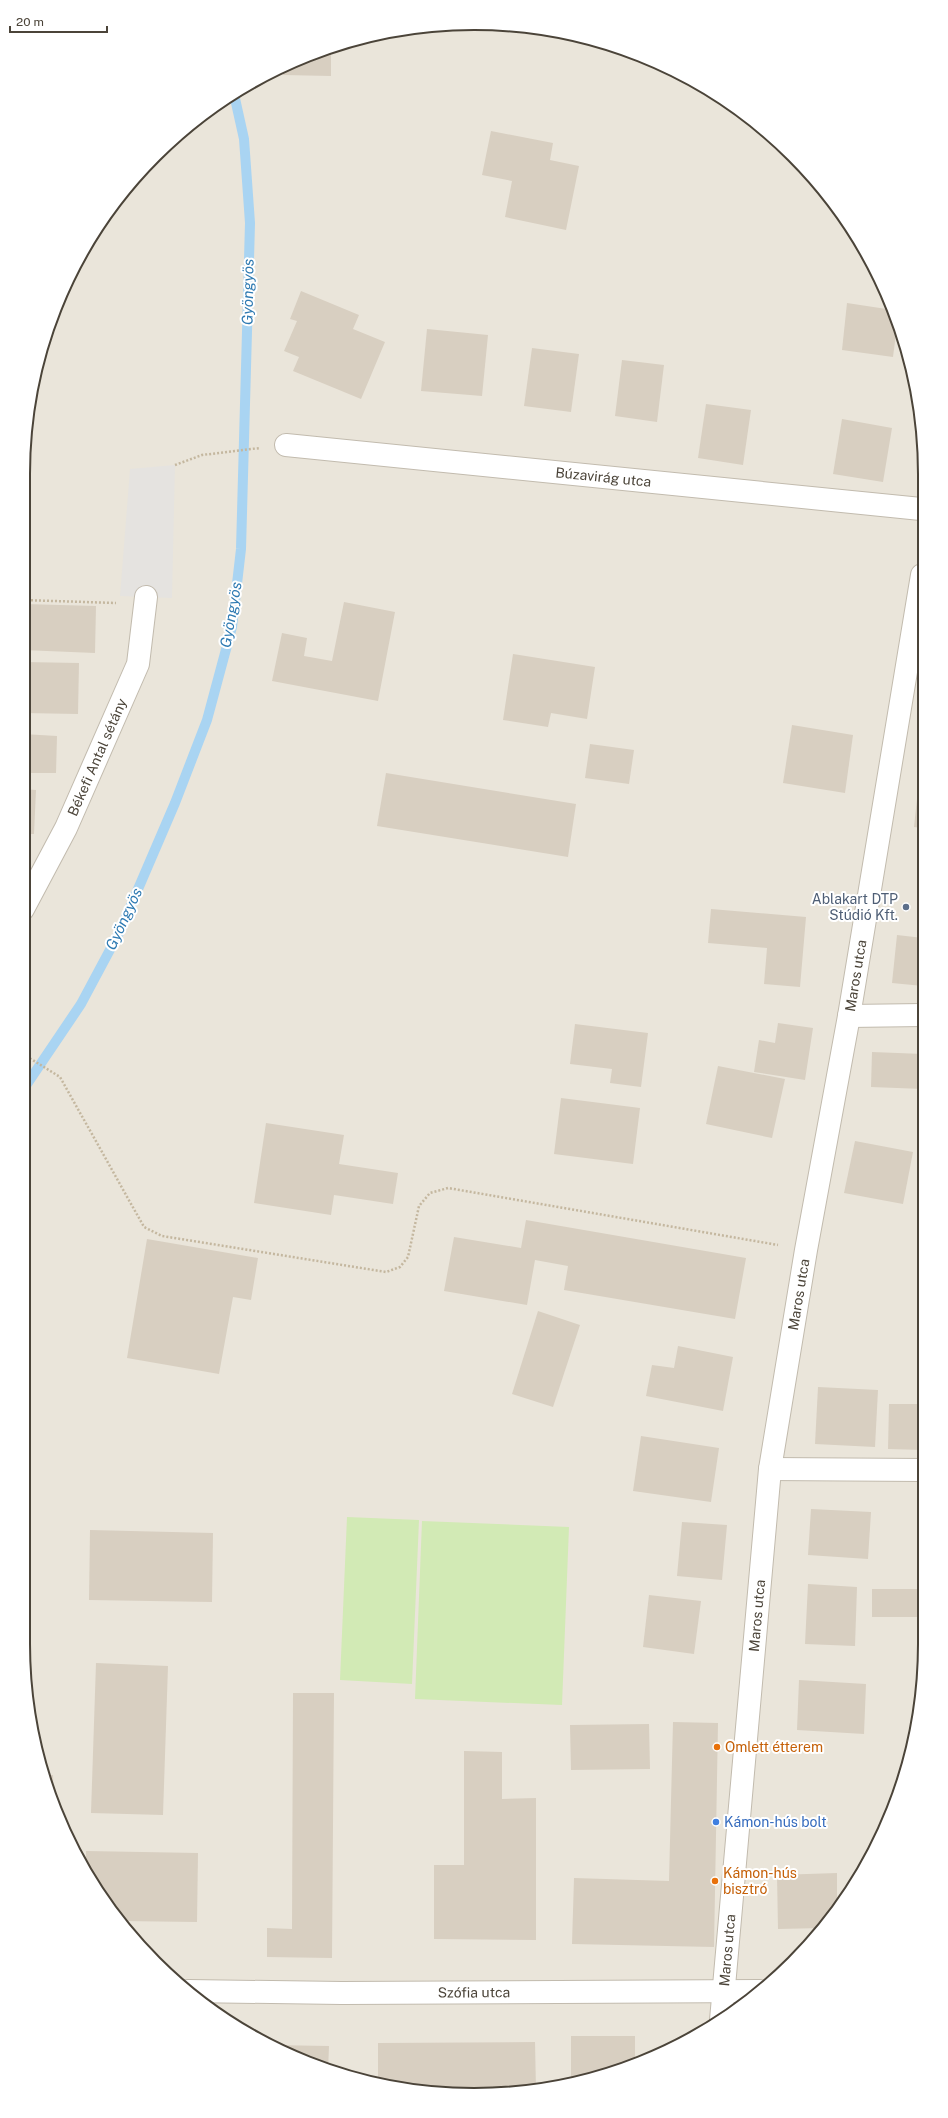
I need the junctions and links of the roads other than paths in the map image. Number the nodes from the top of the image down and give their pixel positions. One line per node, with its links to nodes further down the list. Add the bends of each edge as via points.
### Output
1 (286, 445): 2 (street, Búzavirág utca)
2 (918, 509)
3 (145, 600): 5 (street, Békefi Antal sétány, via 138,664 66,828)
4 (918, 600): 6 (street, Maros utca)
5 (30, 896)
6 (849, 1016): 7 (street); 8 (street, Maros utca, via 806,1250)
7 (918, 1016)
8 (770, 1469): 9 (street); 12 (street, Maros utca)
9 (918, 1470)
10 (198, 1991): 12 (street, Szófia utca)
11 (750, 1991): 12 (street, Szófia utca)
12 (723, 1992): 13 (street, Maros utca)
13 (722, 2013)

